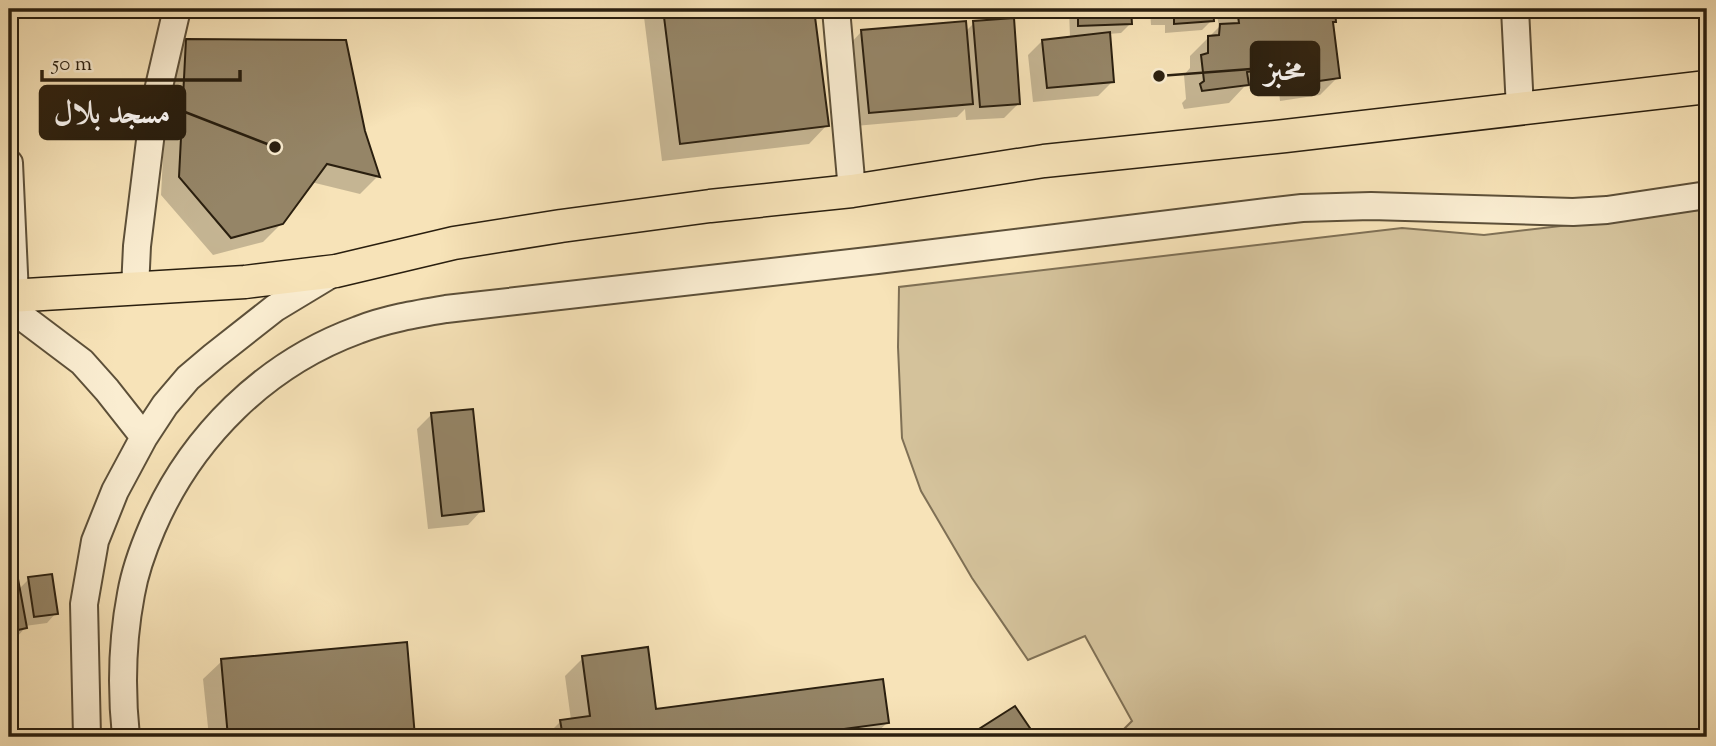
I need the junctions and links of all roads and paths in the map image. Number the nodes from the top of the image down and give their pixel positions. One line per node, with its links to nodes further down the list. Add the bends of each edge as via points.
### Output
1 (177, 9): 10 (street, via 154,108)
2 (836, 9): 7 (street)
3 (1516, 9): 5 (street)
4 (1707, 88): 5 (main road)
5 (1520, 110): 7 (main road, via 1044,161)
6 (9, 163): 11 (street)
7 (852, 191): 9 (main road, via 561,226 454,243)
8 (1707, 195): 14 (street, via 1573,212 1302,208 446,309 401,316 357,330 276,373 240,401 186,465 163,505 131,591 123,682)
9 (336, 271): 10 (main road); 12 (street, via 275,308 188,378)
10 (135, 289): 11 (main road)
11 (11, 299): 12 (street, via 82,362)
12 (144, 437): 13 (street, via 95,541 84,604)
13 (87, 737)
14 (126, 737)

